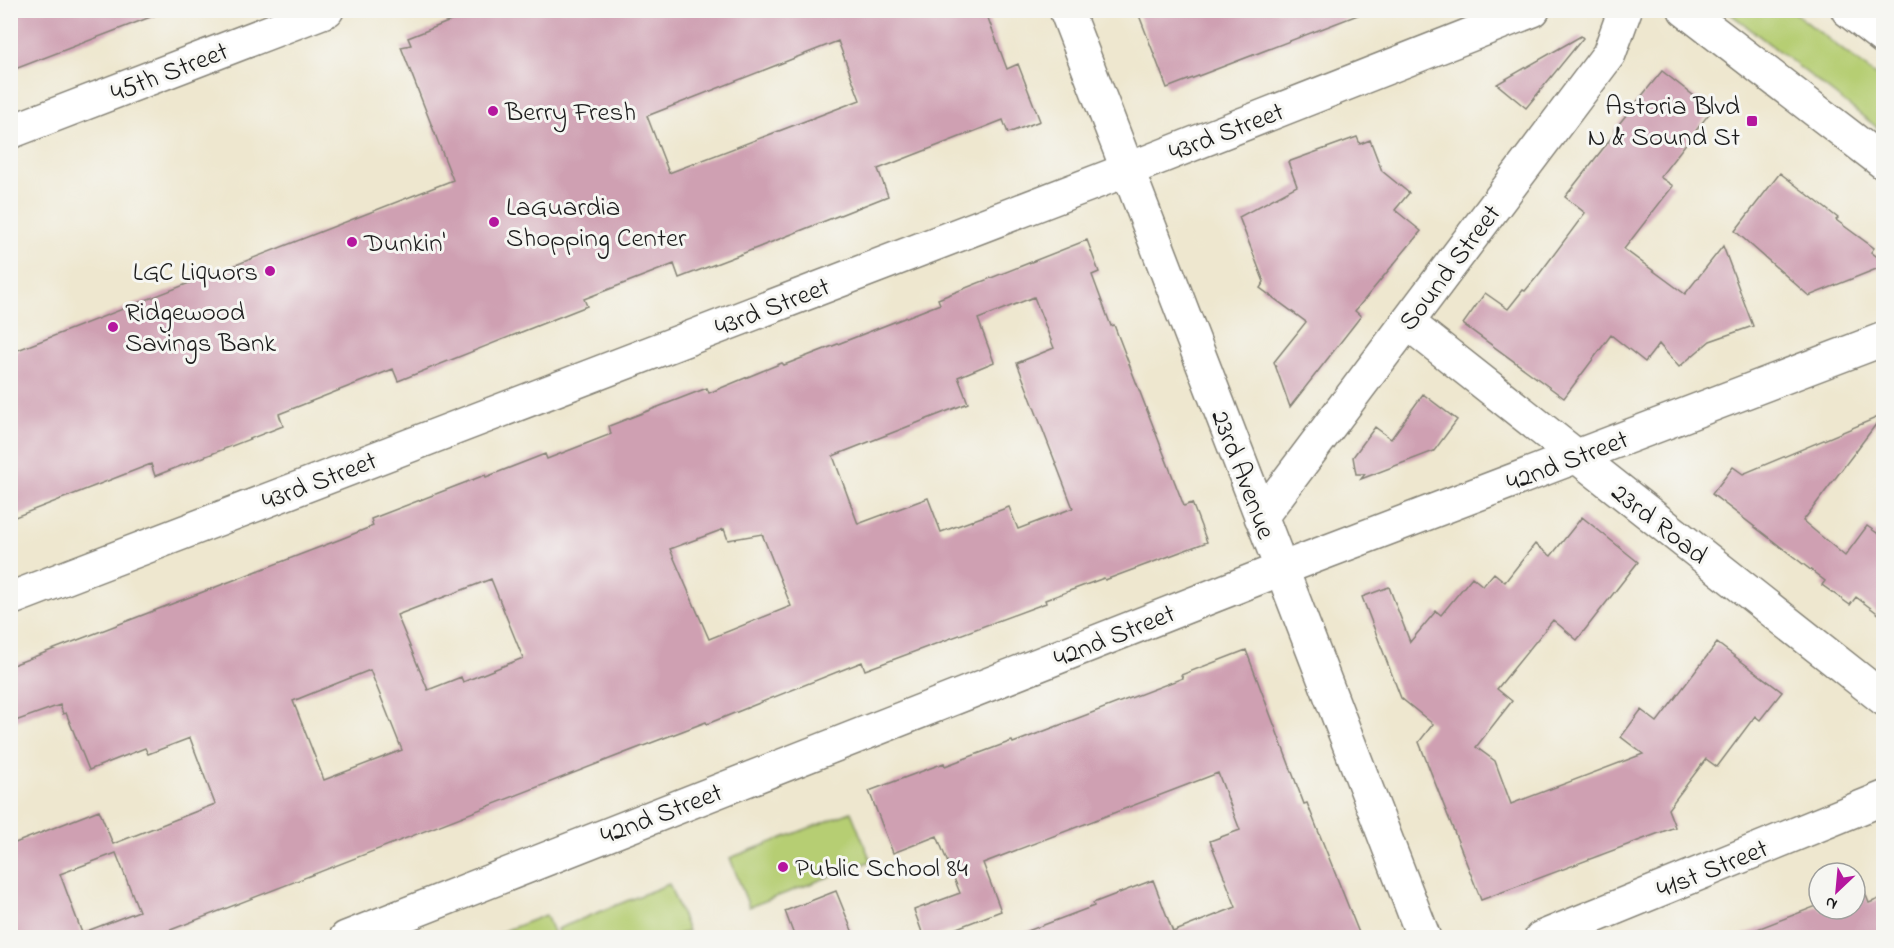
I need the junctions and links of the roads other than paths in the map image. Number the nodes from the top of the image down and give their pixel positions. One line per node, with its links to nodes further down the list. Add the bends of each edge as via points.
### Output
1 (327, 10): 8 (main road, 45th Street)
2 (1066, 10): 10 (main road, 23rd Avenue)
3 (1533, 10): 10 (main road, 43rd Street)
4 (1625, 10): 11 (main road, Sound Street, via 1609,54)
5 (1684, 10): 9 (main road)
6 (1848, 10): 7 (main road)
7 (1884, 38)
8 (10, 132)
9 (1884, 163)
10 (1127, 170): 14 (main road, 23rd Avenue); 16 (main road, 43rd Street)
11 (1408, 323): 13 (main road, 23rd Road); 14 (main road, Sound Street)
12 (1884, 339): 13 (main road, 42nd Street)
13 (1576, 456): 15 (main road, 42nd Street); 17 (main road, 23rd Road)
14 (1261, 517): 15 (main road, 23rd Avenue)
15 (1281, 569): 19 (main road, 42nd Street); 20 (main road, 23rd Avenue)
16 (10, 599)
17 (1884, 699)
18 (1884, 798): 21 (main road, 41st Street)
19 (346, 938)
20 (1424, 938)
21 (1541, 938)

